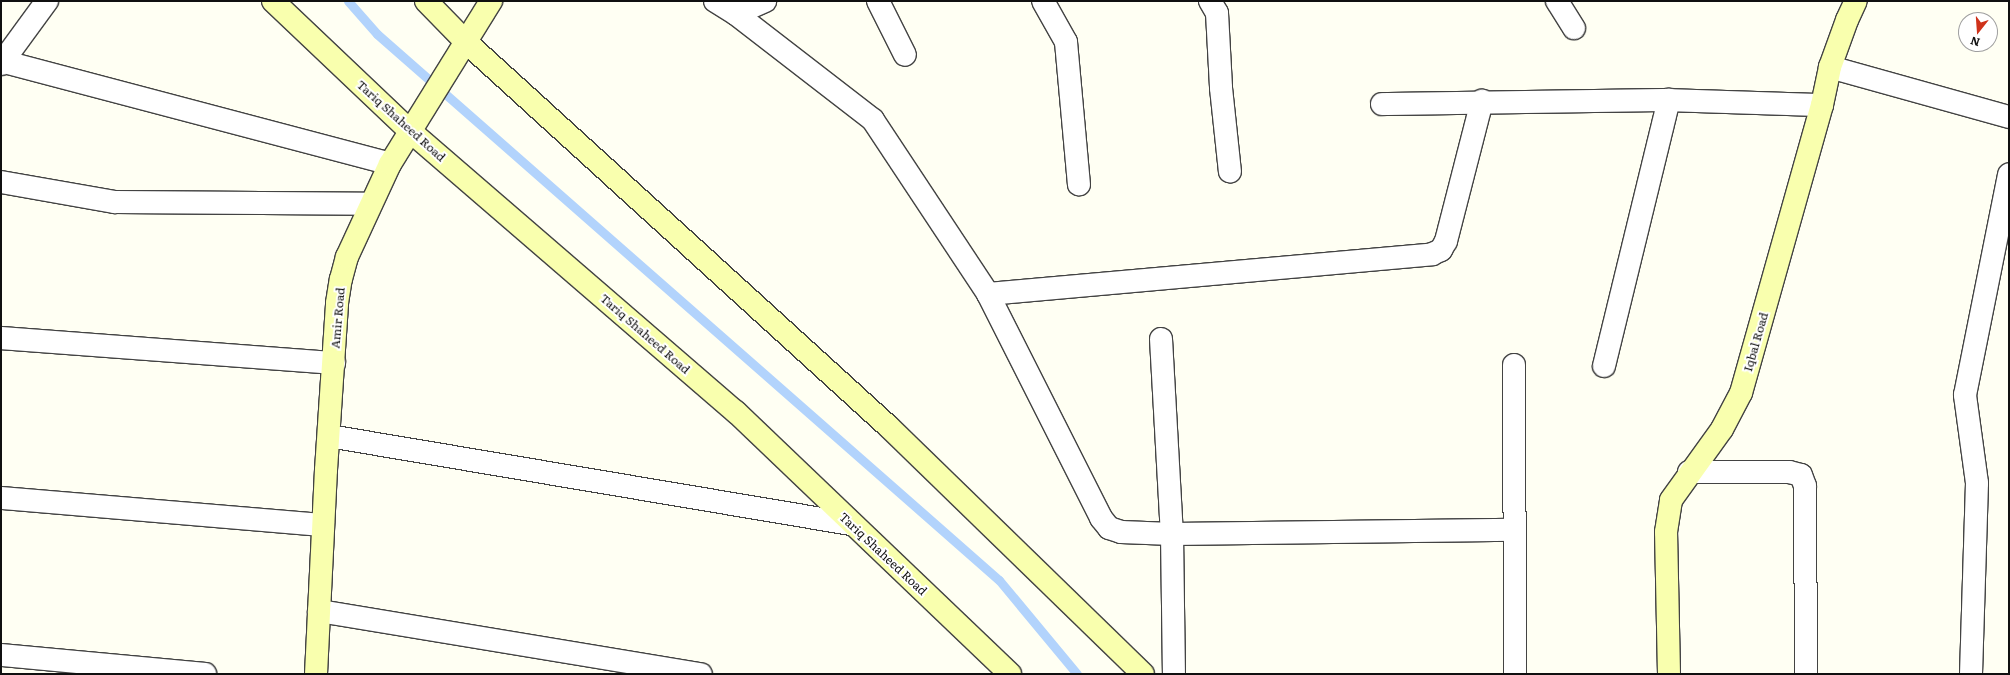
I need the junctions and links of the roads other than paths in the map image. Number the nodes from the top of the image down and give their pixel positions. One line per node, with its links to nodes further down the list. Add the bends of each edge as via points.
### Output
1 (47, 1): 16 (street)
2 (273, 1): 23 (main road, Tariq Shaheed Road)
3 (426, 1): 14 (main road)
4 (491, 1): 14 (main road, Amir Road)
5 (715, 1): 12 (street)
6 (766, 1): 12 (street)
7 (878, 1): 15 (street)
8 (1043, 1): 28 (street, via 1066,42)
9 (1210, 1): 25 (street, via 1217,13 1221,88)
10 (1556, 1): 13 (street)
11 (1856, 1): 17 (main road, Iqbal Road)
12 (736, 14): 30 (street, via 873,120)
13 (1574, 28)
14 (463, 48): 23 (main road, Amir Road); 49 (main road, via 889,428)
15 (905, 55)
16 (2, 63): 24 (street)
17 (1830, 66): 21 (main road, Iqbal Road); 22 (street)
18 (1669, 100): 19 (street); 21 (street); 35 (street)
19 (1482, 101): 20 (street); 30 (street, via 1446,240 1441,250 1432,254)
20 (1382, 104)
21 (1822, 105): 37 (main road, Iqbal Road, via 1741,394 1722,429)
22 (2009, 117)
23 (413, 124): 24 (main road, Amir Road); 39 (main road, Tariq Shaheed Road, via 736,412)
24 (390, 164): 29 (main road, Amir Road)
25 (1230, 172)
26 (2009, 174): 54 (street, via 1965,395 1977,483)
27 (1, 182): 29 (street, via 115,202)
28 (1079, 184)
29 (371, 204): 33 (main road, Amir Road, via 341,279)
30 (988, 294): 42 (street, via 1101,518 1109,528 1121,532)
31 (1, 338): 33 (street)
32 (1161, 339): 42 (street)
33 (334, 363): 36 (main road, Amir Road)
34 (1514, 365): 41 (street)
35 (1604, 366)
36 (329, 436): 39 (street); 40 (main road, Amir Road)
37 (1689, 472): 52 (main road, Iqbal Road, via 1671,500 1666,532); 53 (street, via 1788,472 1801,475 1805,486)
38 (1, 498): 40 (street)
39 (851, 524): 48 (main road, Tariq Shaheed Road)
40 (323, 525): 43 (main road, Amir Road)
41 (1515, 530): 42 (street); 51 (street)
42 (1172, 534): 50 (street)
43 (319, 611): 46 (main road, Amir Road); 47 (street)
44 (1, 655): 45 (street)
45 (205, 674)
46 (316, 674)
47 (701, 674)
48 (1010, 674)
49 (1143, 674)
50 (1174, 674)
51 (1516, 674)
52 (1669, 674)
53 (1806, 674)
54 (1971, 674)

